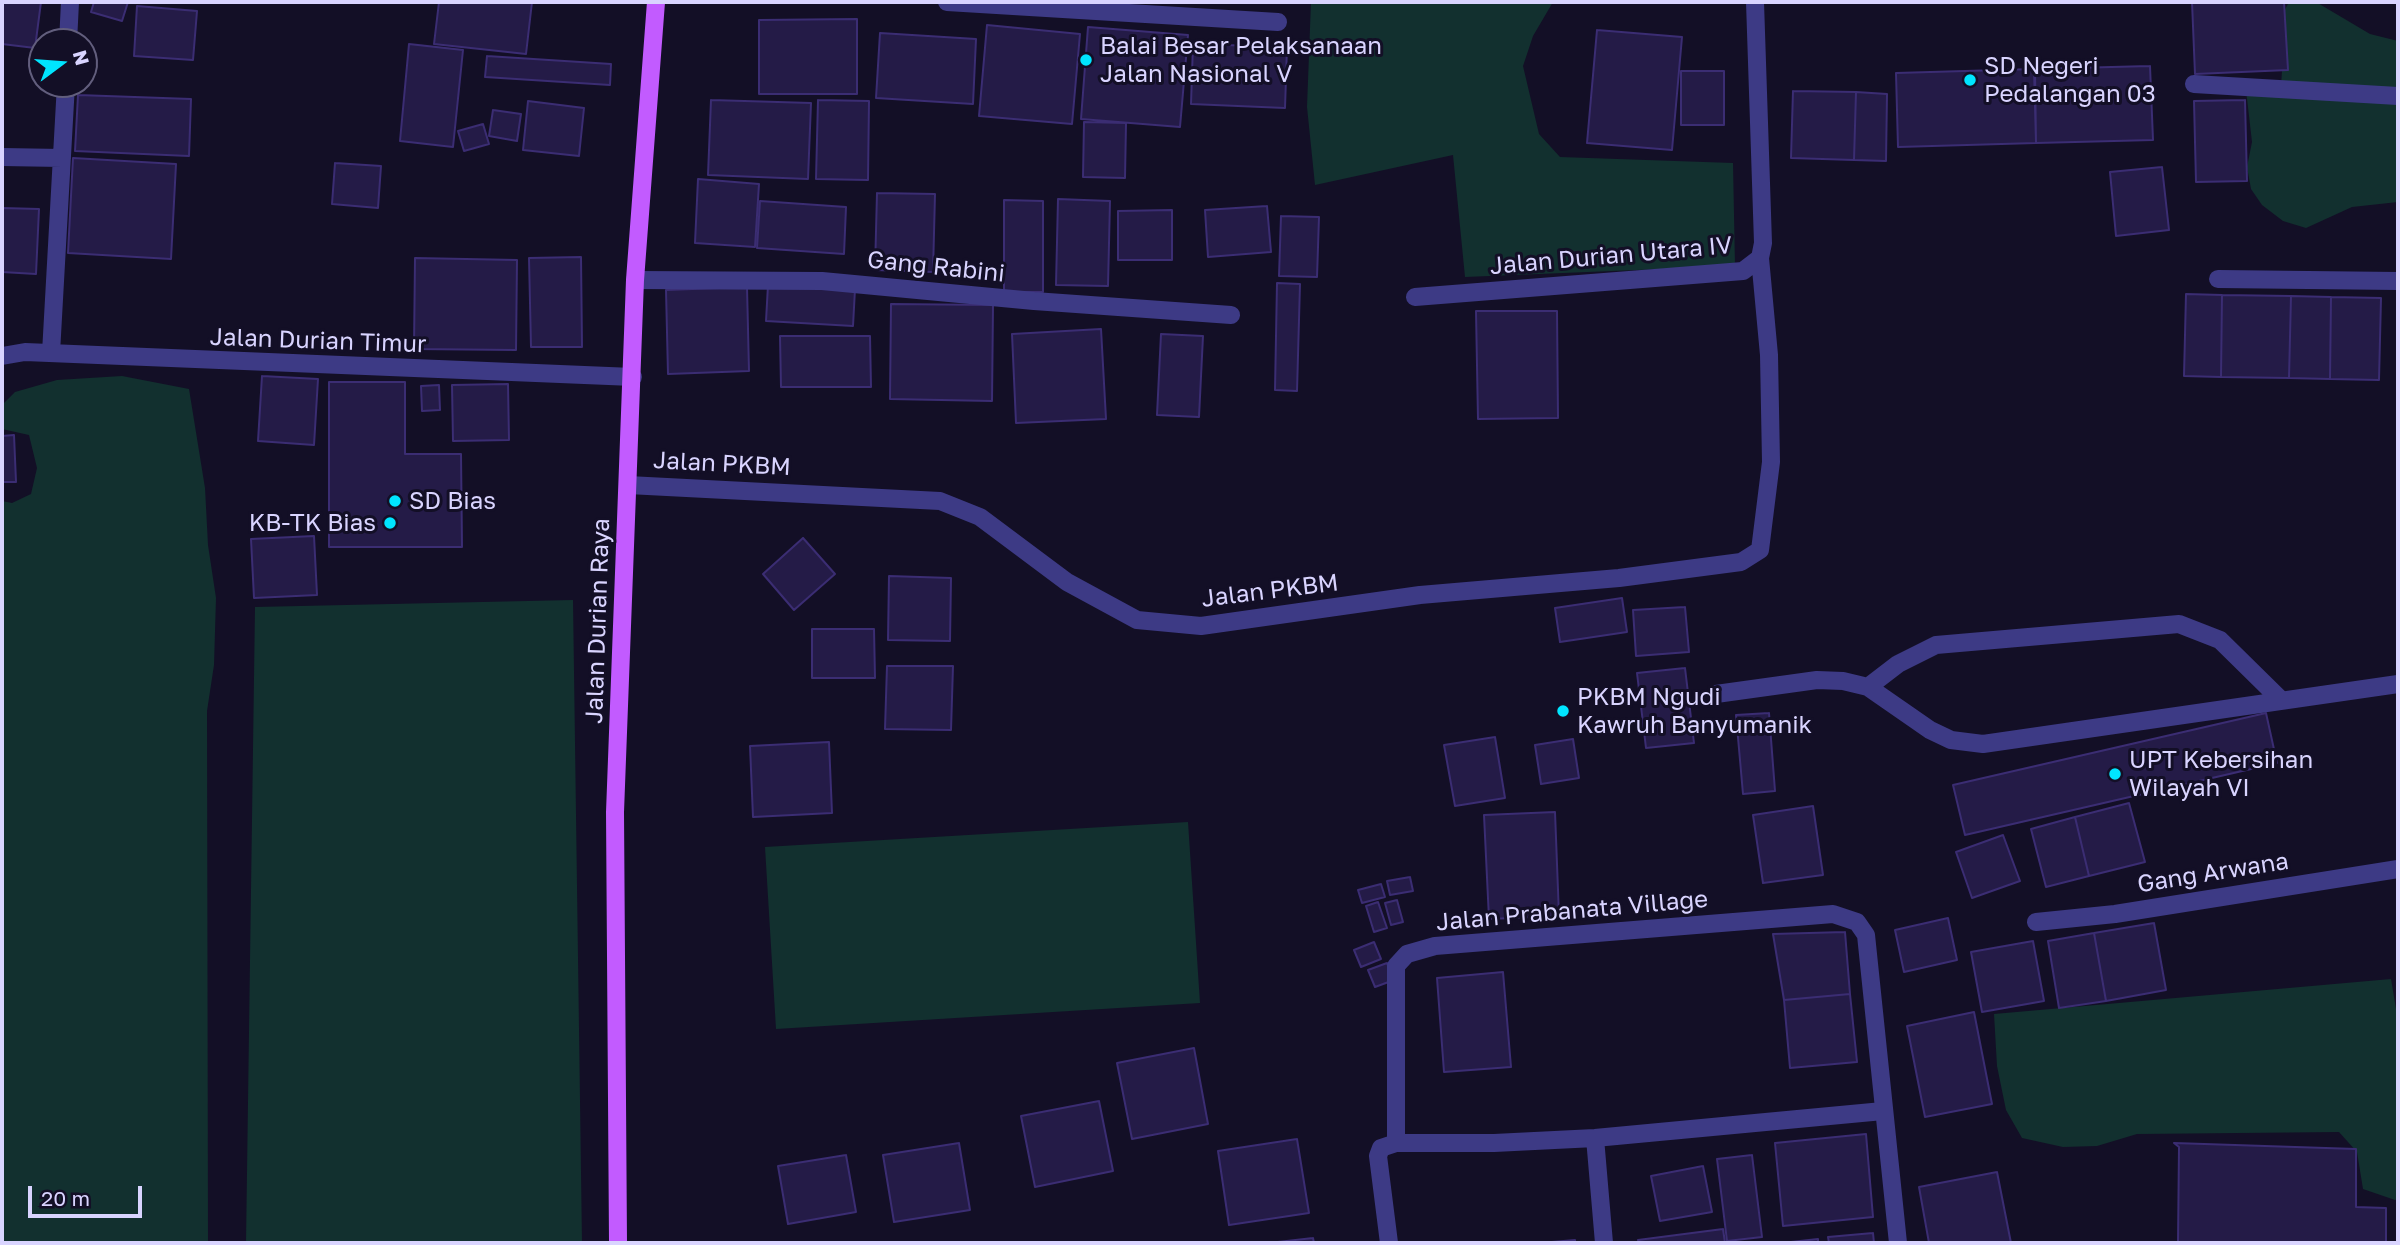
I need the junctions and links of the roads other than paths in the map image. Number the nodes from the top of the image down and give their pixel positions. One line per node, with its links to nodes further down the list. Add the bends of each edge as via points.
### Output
1 (71, 2): 6 (street)
2 (656, 2): 13 (main road, Jalan Durian Raya)
3 (947, 2): 5 (street)
4 (1755, 2): 12 (street, Jalan Durian Utara IV)
5 (1278, 22)
6 (69, 28)
7 (2194, 84): 8 (street)
8 (2398, 96)
9 (65, 98): 11 (street)
10 (2, 157): 11 (street)
11 (62, 158): 18 (street)
12 (1760, 258): 16 (street, Jalan Durian Utara IV, via 1743,271); 21 (street, Jalan PKBM, via 1769,355 1771,462 1760,550 1741,562 1619,579 1420,595 1201,626 1137,620 1067,583 980,517 940,501)
13 (635, 279): 17 (street, Gang Rabini, via 822,281); 20 (main road, Jalan Durian Raya)
14 (2218, 279): 15 (street)
15 (2398, 281)
16 (1415, 297)
17 (1231, 315)
18 (51, 354): 19 (street, Jalan Durian Timur); 20 (street, Jalan Durian Timur)
19 (2, 356)
20 (633, 377): 21 (main road, Jalan Durian Raya)
21 (628, 485): 31 (main road, Jalan Durian Raya, via 615,812)
22 (2398, 684): 25 (street)
23 (1868, 687): 24 (street, via 1817,680); 25 (street, via 1930,730 1951,740 1983,744); 25 (street, via 1898,664 1936,645 2179,624 2220,640)
24 (1716, 694)
25 (2281, 701)
26 (2398, 869): 27 (street, Gang Arwana, via 2115,914)
27 (2036, 922)
28 (1882, 1111): 29 (street); 30 (street, Jalan Prabanata Village, via 1866,934 1857,922 1833,914 1435,946 1407,954 1396,966); 34 (street, Jalan Prabanata Village)
29 (1595, 1138): 30 (street); 33 (street)
30 (1396, 1143): 32 (street, via 1381,1148 1378,1156)
31 (618, 1243)
32 (1389, 1243)
33 (1604, 1243)
34 (1898, 1243)

